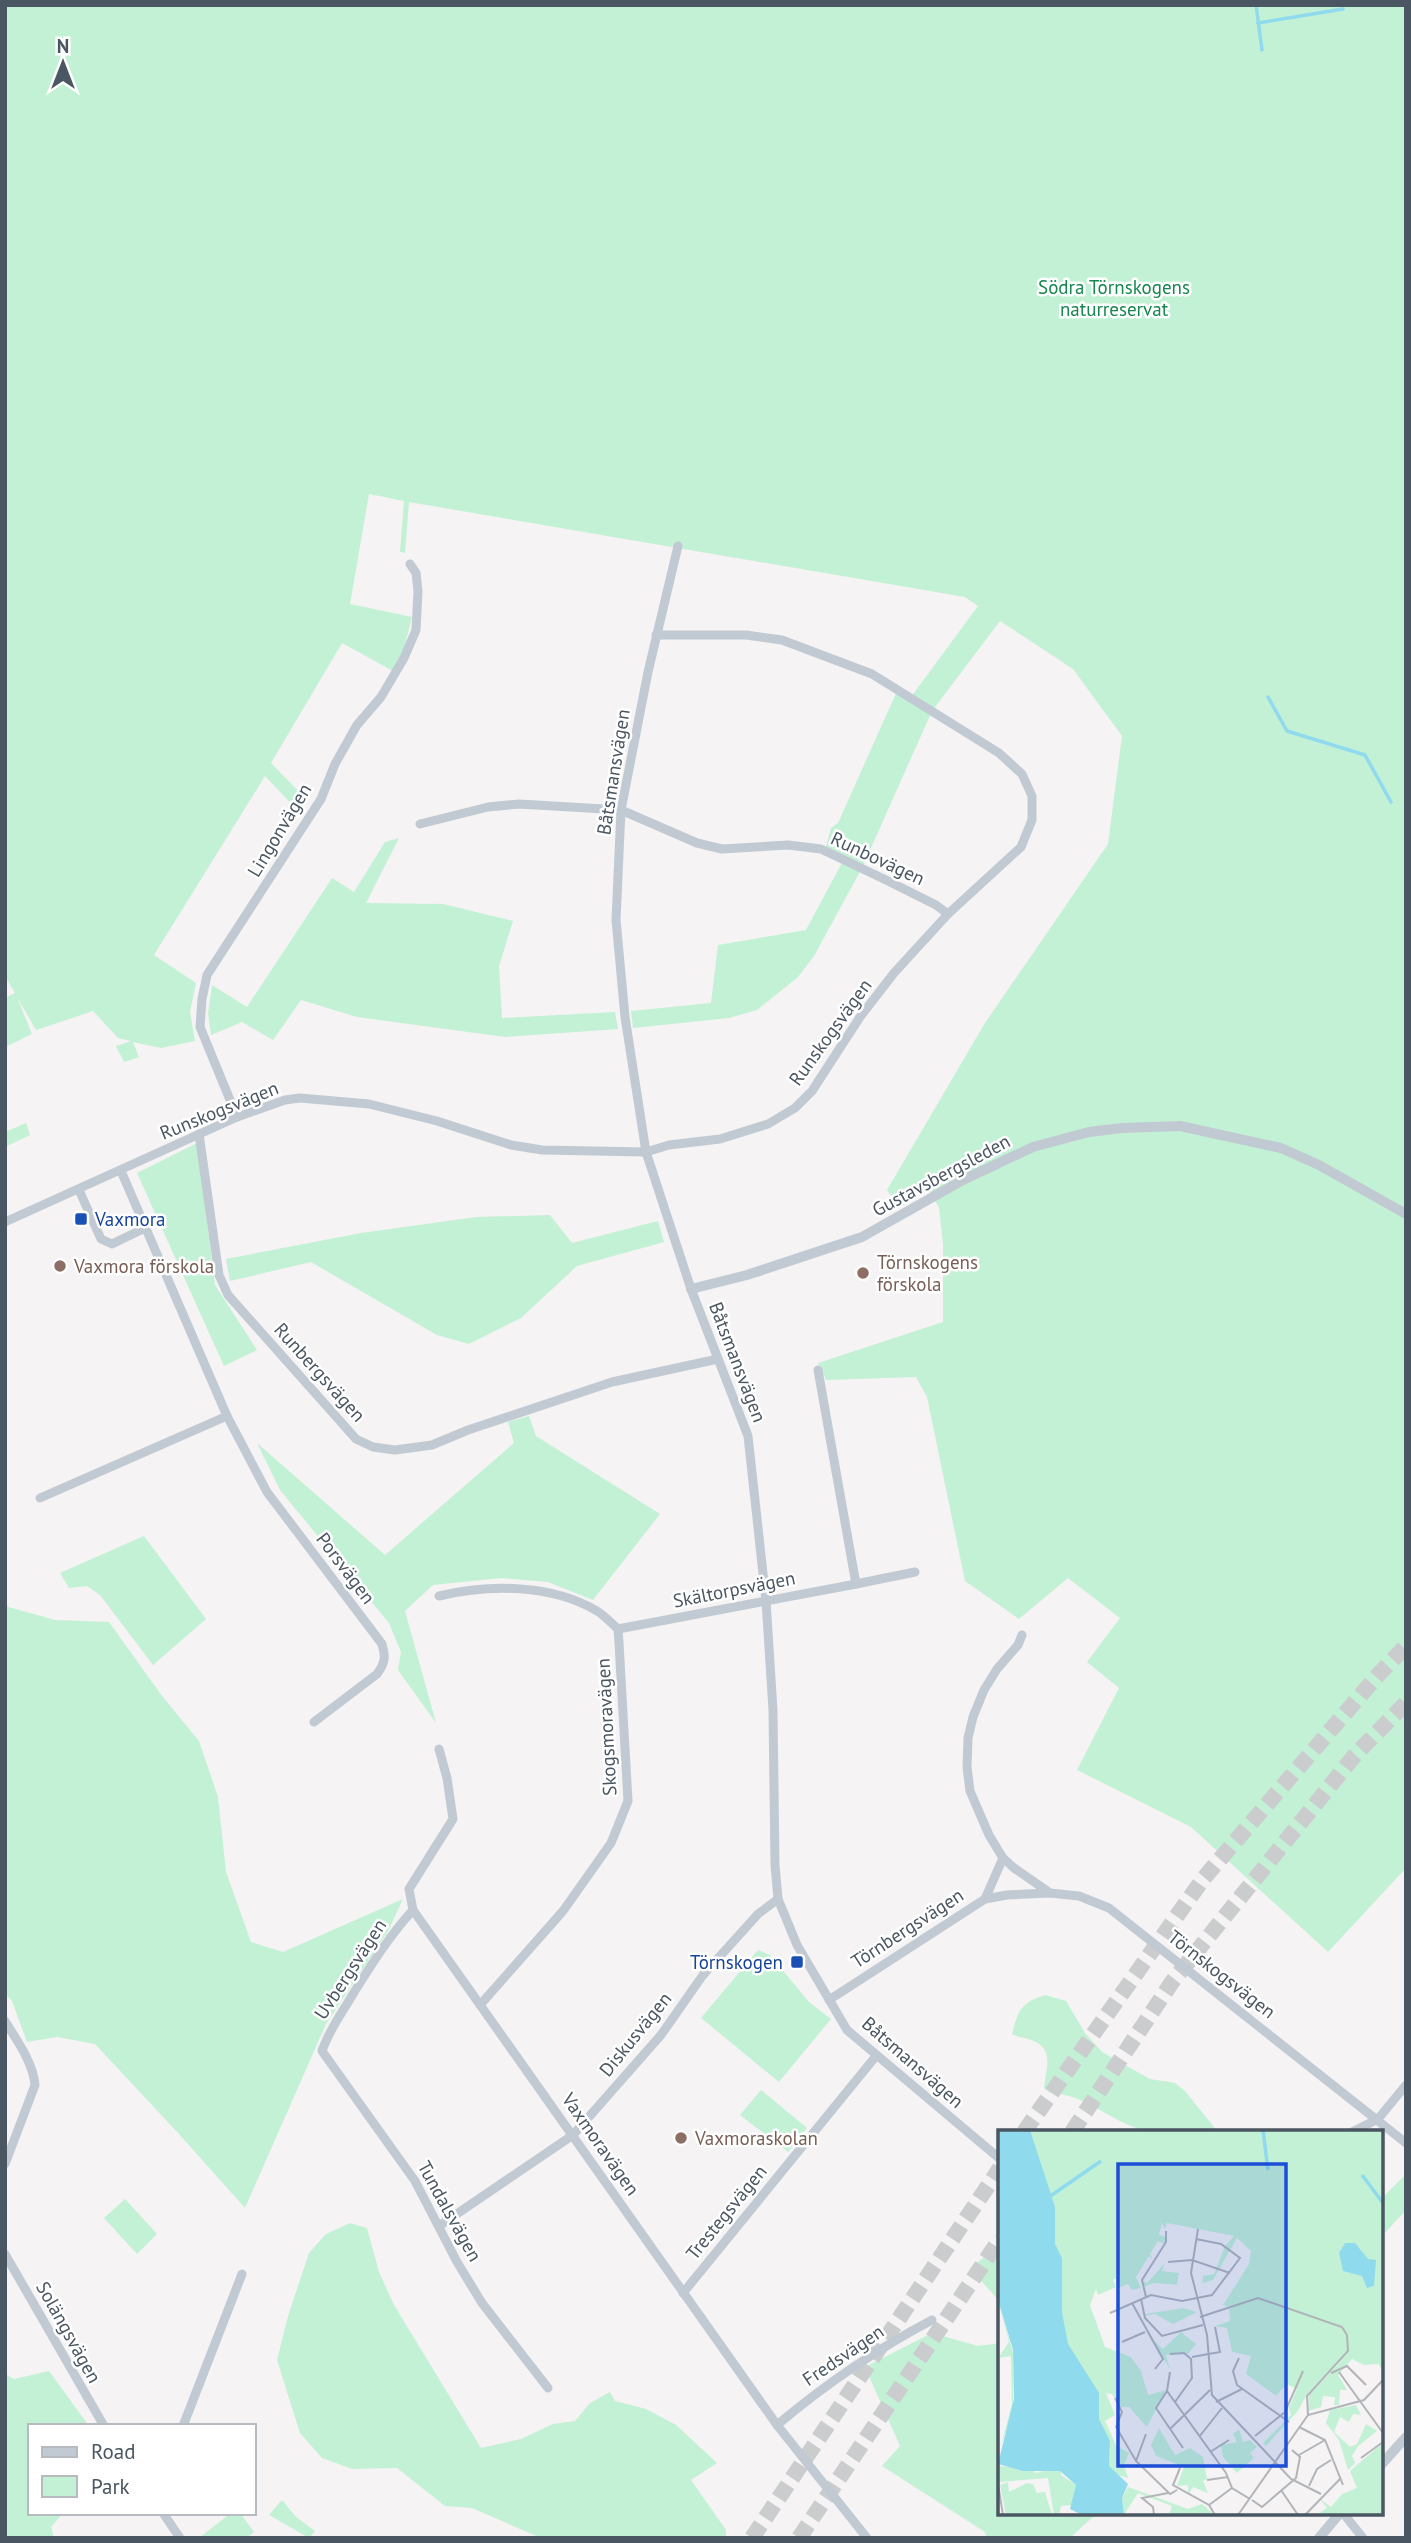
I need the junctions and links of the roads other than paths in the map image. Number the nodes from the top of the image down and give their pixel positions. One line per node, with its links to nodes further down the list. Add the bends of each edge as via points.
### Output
1 (678, 546): 3 (street, Båtsmansvägen)
2 (410, 564): 7 (street, Lingonvägen, via 416,573 417,617 404,658 381,697 357,725 321,799 207,975 200,1027)
3 (656, 635): 4 (street, Båtsmansvägen); 6 (street, Runskogsvägen, via 746,635 782,640 872,674 983,742 1022,774 1033,808 1021,847)
4 (621, 810): 5 (street, Runbovägen, via 519,804); 6 (street, Runbovägen, via 722,849 788,845 821,849); 9 (street, Båtsmansvägen, via 617,920 625,1017)
5 (420, 824)
6 (948, 914): 9 (street, Runskogsvägen, via 894,973 812,1091 795,1108 768,1124 720,1139)
7 (237, 1117): 8 (street, Runskogsvägen); 9 (street, Runskogsvägen, via 285,1100 318,1098 369,1104 542,1150)
8 (199, 1134): 10 (street, Runskogsvägen); 16 (street, Runbergsvägen, via 219,1275 228,1295 356,1439 373,1447 395,1450 432,1445 612,1382)
9 (646, 1152): 15 (street, Båtsmansvägen)
10 (121, 1171): 11 (street); 14 (street, Porsvägen)
11 (79, 1189): 13 (street); 14 (street, via 106,1243)
12 (1406, 1214): 15 (street, Gustavsbergsleden, via 1281,1148 1180,1126 1122,1128 1033,1147 862,1237)
13 (5, 1222)
14 (145, 1228): 18 (street, Porsvägen)
15 (691, 1289): 16 (street, Båtsmansvägen)
16 (718, 1359): 23 (street, Båtsmansvägen, via 748,1436)
17 (818, 1370): 21 (street)
18 (228, 1416): 19 (street); 26 (street, Porsvägen, via 267,1492 385,1653 377,1674)
19 (40, 1498)
20 (915, 1572): 21 (street, Skältorpsvägen)
21 (856, 1584): 23 (street, Skältorpsvägen)
22 (439, 1596): 24 (street, via 479,1589 557,1594 598,1611)
23 (766, 1601): 24 (street, Skältorpsvägen); 30 (street, Båtsmansvägen)
24 (618, 1629): 34 (street, Skogsmoravägen, via 628,1801 611,1843 568,1904)
25 (1022, 1635): 28 (street, Törnskogsvägen, via 984,1690 968,1738 970,1791)
26 (314, 1722)
27 (439, 1749): 32 (street, via 453,1819 409,1889)
28 (1003, 1858): 29 (street, Törnskogsvägen); 31 (street)
29 (1050, 1893): 31 (street, Törnbergsvägen); 39 (street, Törnskogsvägen, via 1079,1896 1109,1908)
30 (778, 1899): 33 (street, Båtsmansvägen, via 797,1945); 41 (street, Diskusvägen, via 758,1914 703,1975 661,2035)
31 (985, 1899): 33 (street, Törnbergsvägen)
32 (413, 1910): 34 (street, Vaxmoravägen); 36 (street, Uvbergsvägen, via 368,1971)
33 (829, 2000): 37 (street, Båtsmansvägen, via 847,2030)
34 (480, 2005): 41 (street, Vaxmoravägen)
35 (5, 2021): 44 (street, via 29,2063 35,2085)
36 (322, 2051): 45 (street, Tundalsvägen, via 415,2180)
37 (876, 2056): 43 (street, Båtsmansvägen); 48 (street, Trestegsvägen)
38 (1406, 2085): 39 (street)
39 (1378, 2119): 40 (street); 42 (street, Törnskogsvägen)
40 (1356, 2130)
41 (573, 2135): 45 (street, Diskusvägen); 48 (street, Vaxmoravägen)
42 (1406, 2143)
43 (998, 2157)
44 (5, 2164)
45 (439, 2226): 50 (street, Tundalsvägen, via 482,2303)
46 (5, 2254): 51 (street, Solängsvägen)
47 (242, 2274): 52 (street)
48 (682, 2293): 53 (street, Vaxmoravägen)
49 (932, 2320): 53 (street, Fredsvägen, via 880,2347)
50 (548, 2388)
51 (103, 2424)
52 (184, 2424)
53 (777, 2425): 60 (street, Vaxmoravägen)
54 (1406, 2437): 55 (street)
55 (1383, 2463)
56 (164, 2515): 59 (street)
57 (1340, 2515): 61 (street)
58 (1344, 2515): 62 (street)
59 (180, 2538)
60 (867, 2538)
61 (1319, 2538)
62 (1363, 2538)

